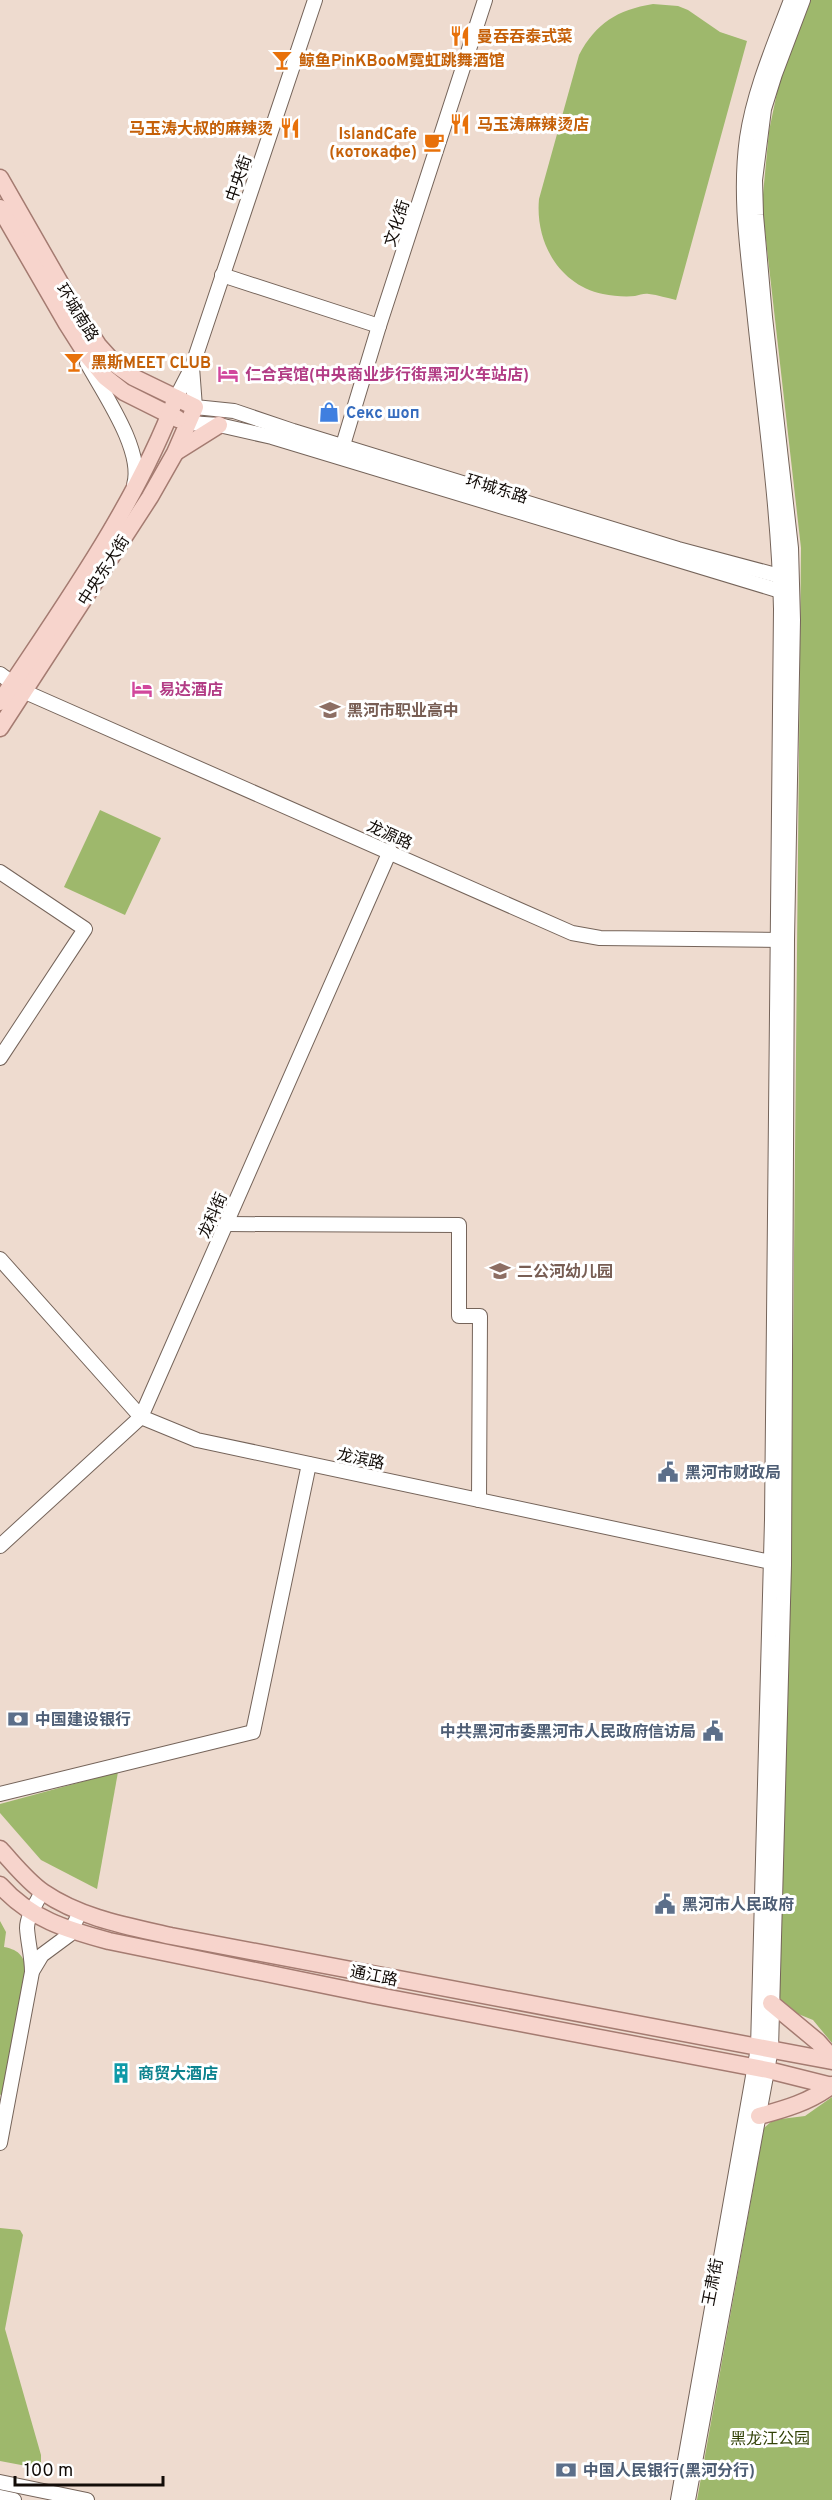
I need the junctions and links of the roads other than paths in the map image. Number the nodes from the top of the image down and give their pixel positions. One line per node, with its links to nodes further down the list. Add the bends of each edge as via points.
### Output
1 (315, 0): 7 (street, 中央街)
2 (485, 0): 9 (street, 文化街)
3 (791, 0): 19 (street, via 752,113 744,184 749,262)
4 (803, 0): 19 (street, via 764,110 755,180)
5 (0, 178): 11 (main road, 环城南路, via 98,345 116,365)
6 (0, 208): 8 (main road, 环城南路)
7 (222, 275): 9 (street); 10 (street, 中央街)
8 (67, 324): 13 (main road, 环城南路, via 105,377 124,392); 18 (street, via 129,442 137,471)
9 (379, 326): 16 (street, 文化街)
10 (192, 367): 11 (street); 12 (street)
11 (176, 398): 12 (main road, 环城南路); 13 (main road, 中央东大街)
12 (195, 406): 14 (main road, 中央东大街); 16 (street, 环城东路, via 234,411)
13 (170, 415): 14 (main road, 环城南路); 18 (main road, 中央东大街)
14 (189, 423): 15 (street, 环城东路); 17 (main road, 中央东大街)
15 (219, 425): 16 (street, 环城东路); 17 (main road)
16 (341, 452): 19 (street, 环城东路)
17 (175, 453): 20 (main road, 中央东大街, via 118,548)
18 (133, 490): 20 (main road, 中央东大街)
19 (786, 585): 25 (street)
20 (12, 683): 21 (main road, 中央东大街); 22 (main road, 中央东大街); 23 (street, 龙源路)
21 (0, 702)
22 (0, 728)
23 (390, 851): 25 (street, 龙源路, via 572,933 600,938); 27 (street, 龙科街)
24 (0, 872): 26 (street, via 85,929)
25 (782, 940): 33 (street)
26 (0, 1058)
27 (226, 1224): 29 (street, 龙科街); 31 (street, via 459,1225 459,1316 480,1316)
28 (0, 1259): 29 (street, 龙滨路)
29 (141, 1418): 30 (street, 龙滨路, via 197,1440); 32 (street, 龙科街)
30 (309, 1464): 31 (street, 龙滨路); 34 (street, via 253,1732)
31 (479, 1500): 33 (street, 龙滨路)
32 (0, 1546)
33 (777, 1564): 42 (street); 43 (street)
34 (0, 1794)
35 (0, 1849): 37 (main road, 通江路)
36 (0, 1885): 38 (main road, 通江路)
37 (42, 1892): 38 (street); 39 (main road, 通江路)
38 (33, 1912): 40 (main road, 通江路); 41 (street, via 27,1928)
39 (80, 1912): 40 (street); 43 (main road, 通江路, via 171,1936)
40 (71, 1932): 41 (street, via 42,1955); 43 (main road, 通江路, via 241,1968)
41 (32, 1972): 47 (street)
42 (771, 2002): 43 (street); 44 (main road)
43 (763, 2059): 44 (main road); 45 (main road, 通江路); 46 (main road); 48 (street, 王肃街); 54 (street)
44 (832, 2059)
45 (832, 2074)
46 (832, 2086): 48 (main road, via 788,2108)
47 (3, 2109): 49 (street)
48 (759, 2116): 55 (street, 王肃街)
49 (0, 2143)
50 (0, 2482): 53 (street)
51 (0, 2497): 52 (street)
52 (14, 2500)
53 (87, 2500)
54 (678, 2500)
55 (688, 2500)

